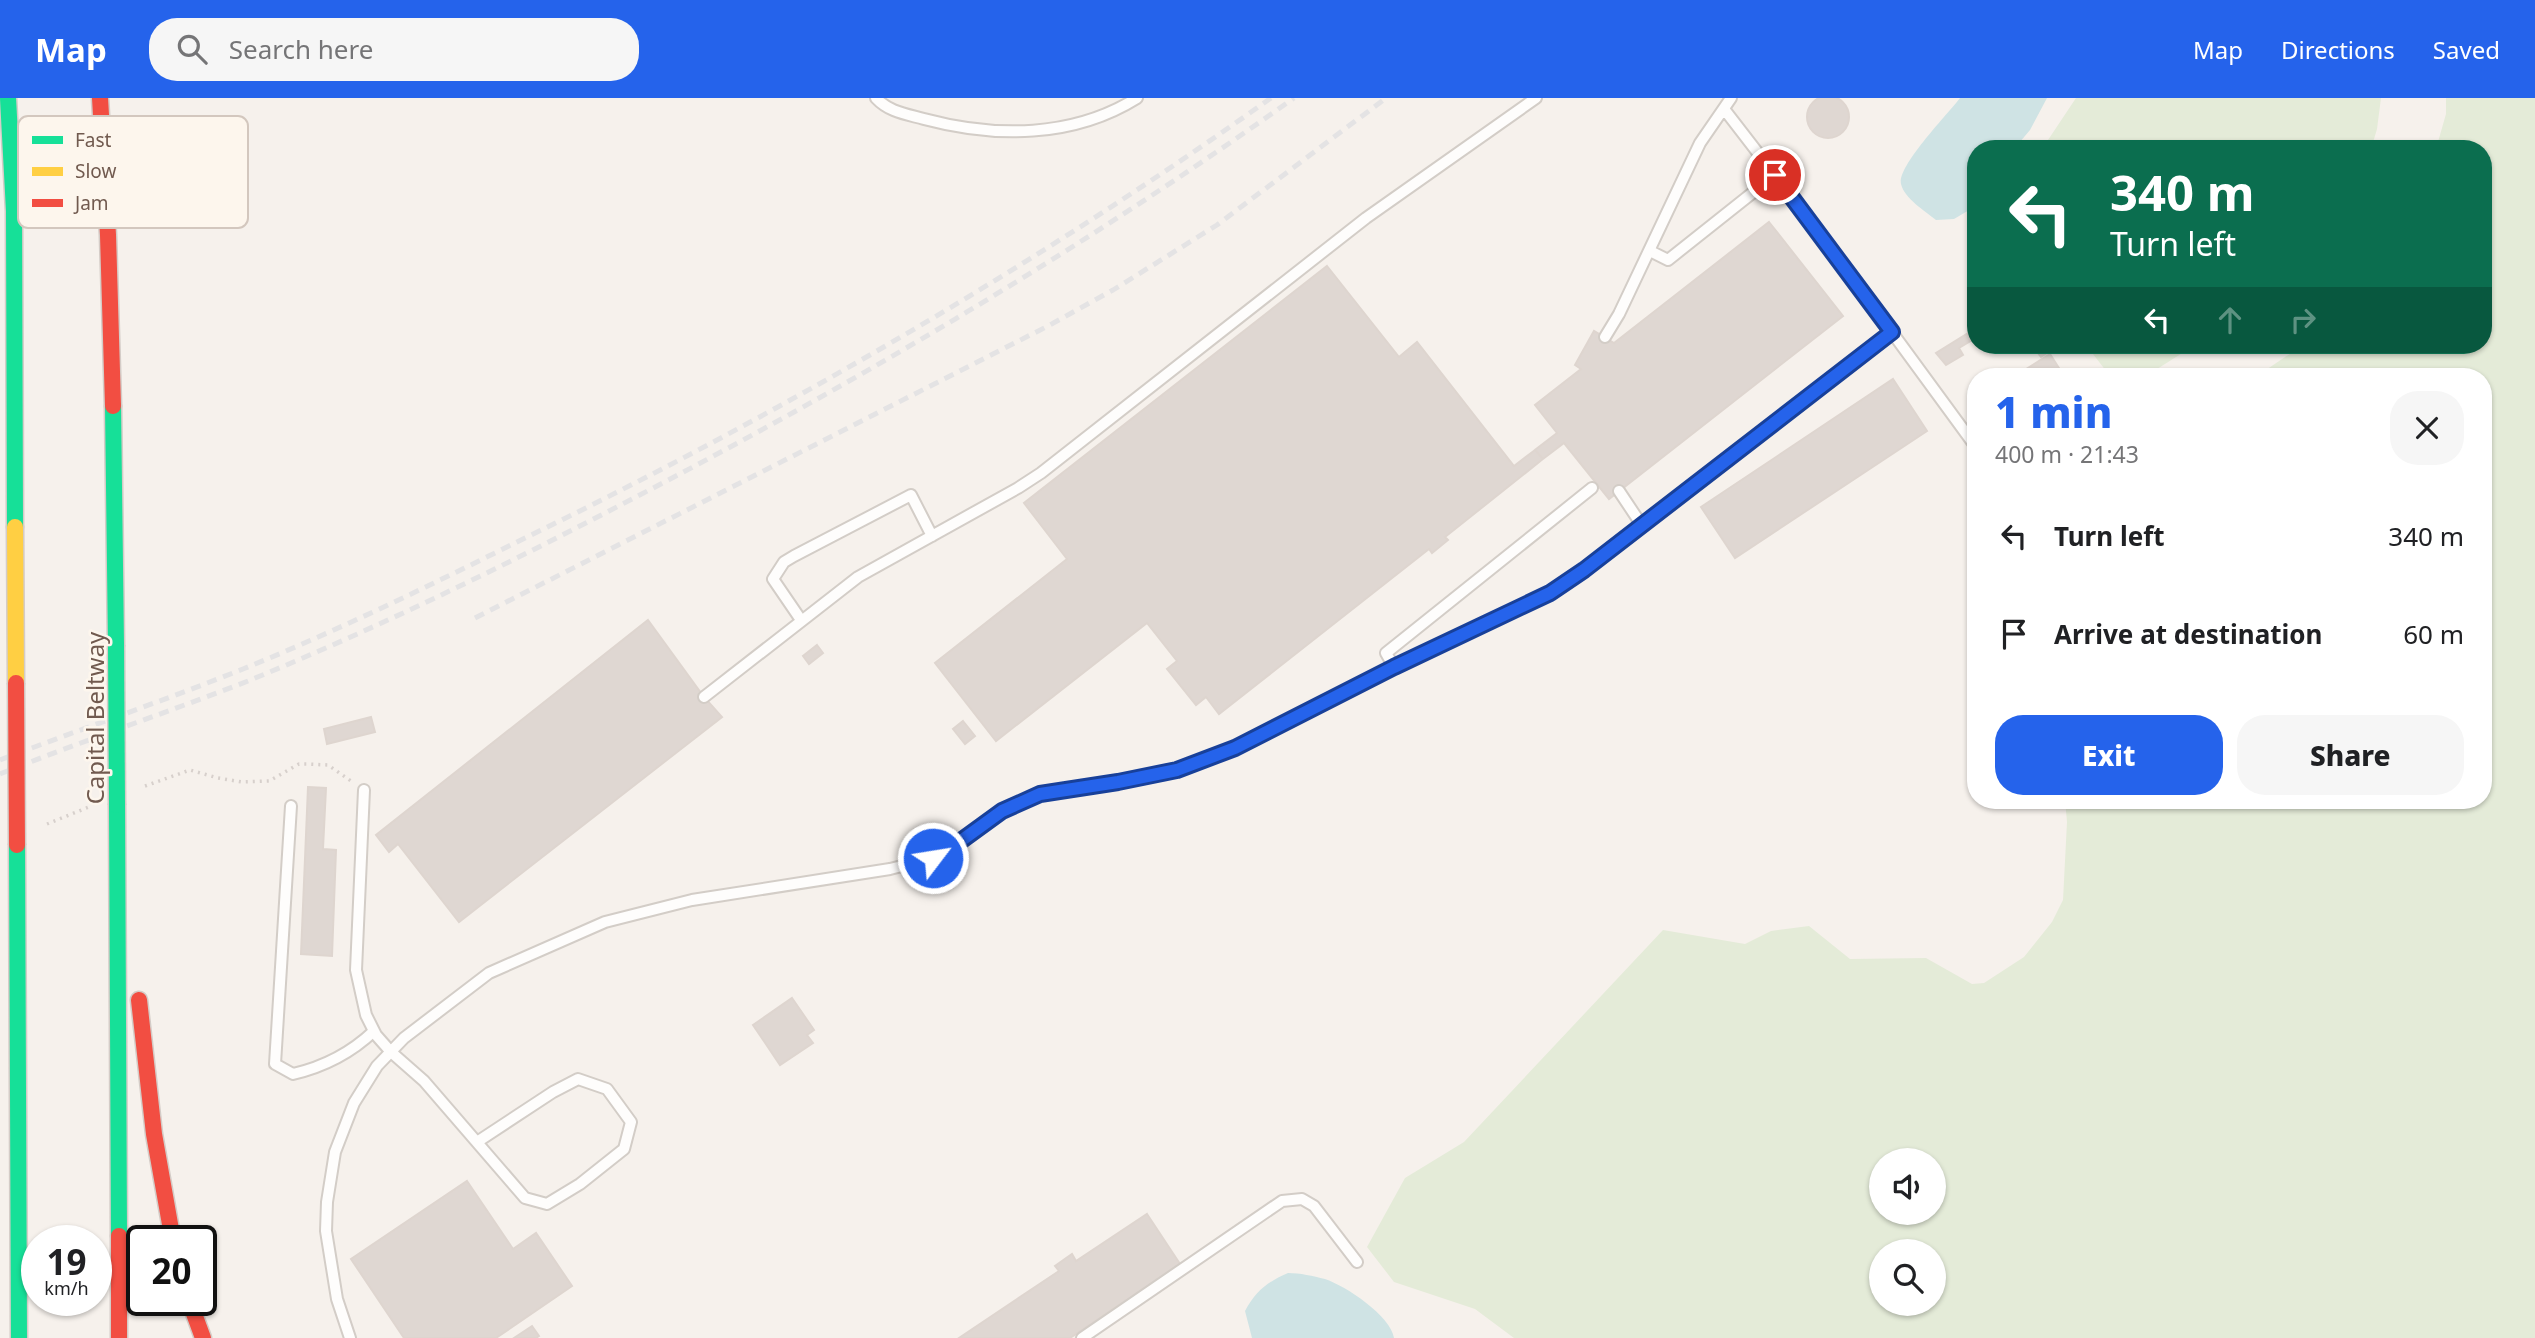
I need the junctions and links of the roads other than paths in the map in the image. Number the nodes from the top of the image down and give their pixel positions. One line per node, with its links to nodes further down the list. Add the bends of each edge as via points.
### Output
1 (8, 98): 33 (highway, bridge, via 15,278)
2 (100, 98): 8 (highway, Capital Beltway, bridge)
3 (876, 98): 4 (lane, via 885,108 945,125 1002,132 1043,131 1082,122)
4 (1137, 98)
5 (1536, 98): 18 (lane, via 1366,218 1041,473)
6 (1731, 98): 7 (lane)
7 (1724, 109): 9 (lane); 11 (lane, via 1700,144)
8 (101, 116)
9 (1775, 175): 11 (lane, via 1668,260); 12 (lane)
10 (109, 228): 23 (highway, Capital Beltway, bridge, via 115,400)
11 (1650, 251): 13 (lane)
12 (1892, 332): 14 (lane); 17 (lane)
13 (1605, 337)
14 (1967, 435)
15 (1592, 488): 20 (lane, via 1386,653)
16 (1619, 491): 17 (lane)
17 (1641, 524): 20 (lane, via 1550,593)
18 (932, 536): 19 (lane, via 858,577); 19 (lane, via 911,495 794,556 774,579)
19 (801, 620): 21 (lane)
20 (1394, 667): 28 (lane, via 1235,748 1177,770 1021,801 933,858 692,900 606,922 489,973)
21 (704, 697)
22 (364, 790): 27 (lane, via 356,970 359,993)
23 (117, 805): 25 (highway); 34 (highway, Capital Beltway)
24 (291, 806): 27 (lane, via 275,1064 293,1074 310,1070 360,1045)
25 (134, 956)
26 (137, 983): 30 (highway, via 154,1134)
27 (374, 1031): 28 (lane)
28 (391, 1052): 29 (lane, via 424,1081); 36 (lane, via 354,1102 335,1152 327,1202 331,1264)
29 (477, 1142): 29 (lane, via 525,1198 547,1204 624,1149 631,1122 607,1089 578,1079)
30 (170, 1225)
31 (1357, 1262): 37 (lane, via 1314,1206 1301,1199 1282,1202)
32 (195, 1316): 35 (highway)
33 (19, 1338)
34 (119, 1338)
35 (203, 1338)
36 (350, 1338)
37 (1083, 1338)

